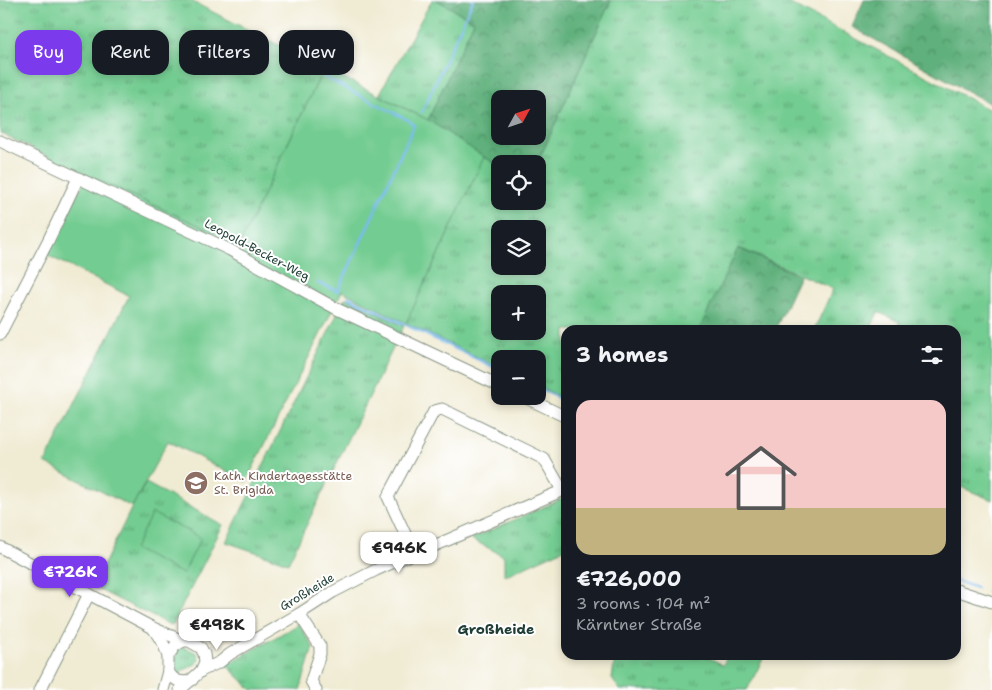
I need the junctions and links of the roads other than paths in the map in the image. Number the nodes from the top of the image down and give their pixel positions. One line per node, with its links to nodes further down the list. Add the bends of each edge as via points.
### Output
1 (0, 141): 2 (street, Leopold-Becker-Weg)
2 (78, 178): 3 (street); 4 (street, Leopold-Becker-Weg, via 230,250 337,309)
3 (0, 334)
4 (491, 382)
5 (541, 405): 6 (street)
6 (561, 415)
7 (561, 484): 10 (street, via 544,458 442,408 434,411 388,497)
8 (561, 490): 10 (street, Großheide)
9 (0, 547): 12 (street)
10 (414, 553): 14 (street, Großheide, via 333,592)
11 (961, 592): 13 (street)
12 (90, 594): 15 (street); 23 (street)
13 (992, 602)
14 (299, 614): 18 (street, Großheide); 26 (street, via 320,646 311,680)
15 (153, 628): 16 (street); 19 (street)
16 (183, 641): 17 (street, via 196,644); 19 (street)
17 (204, 654): 18 (street, Großheide, via 218,657); 21 (street)
18 (230, 654): 21 (street, Großheide)
19 (168, 656): 20 (street)
20 (168, 671): 22 (street, via 178,681); 24 (street)
21 (201, 671): 22 (street)
22 (192, 680): 25 (street)
23 (40, 690)
24 (162, 690)
25 (180, 690)
26 (316, 690)

